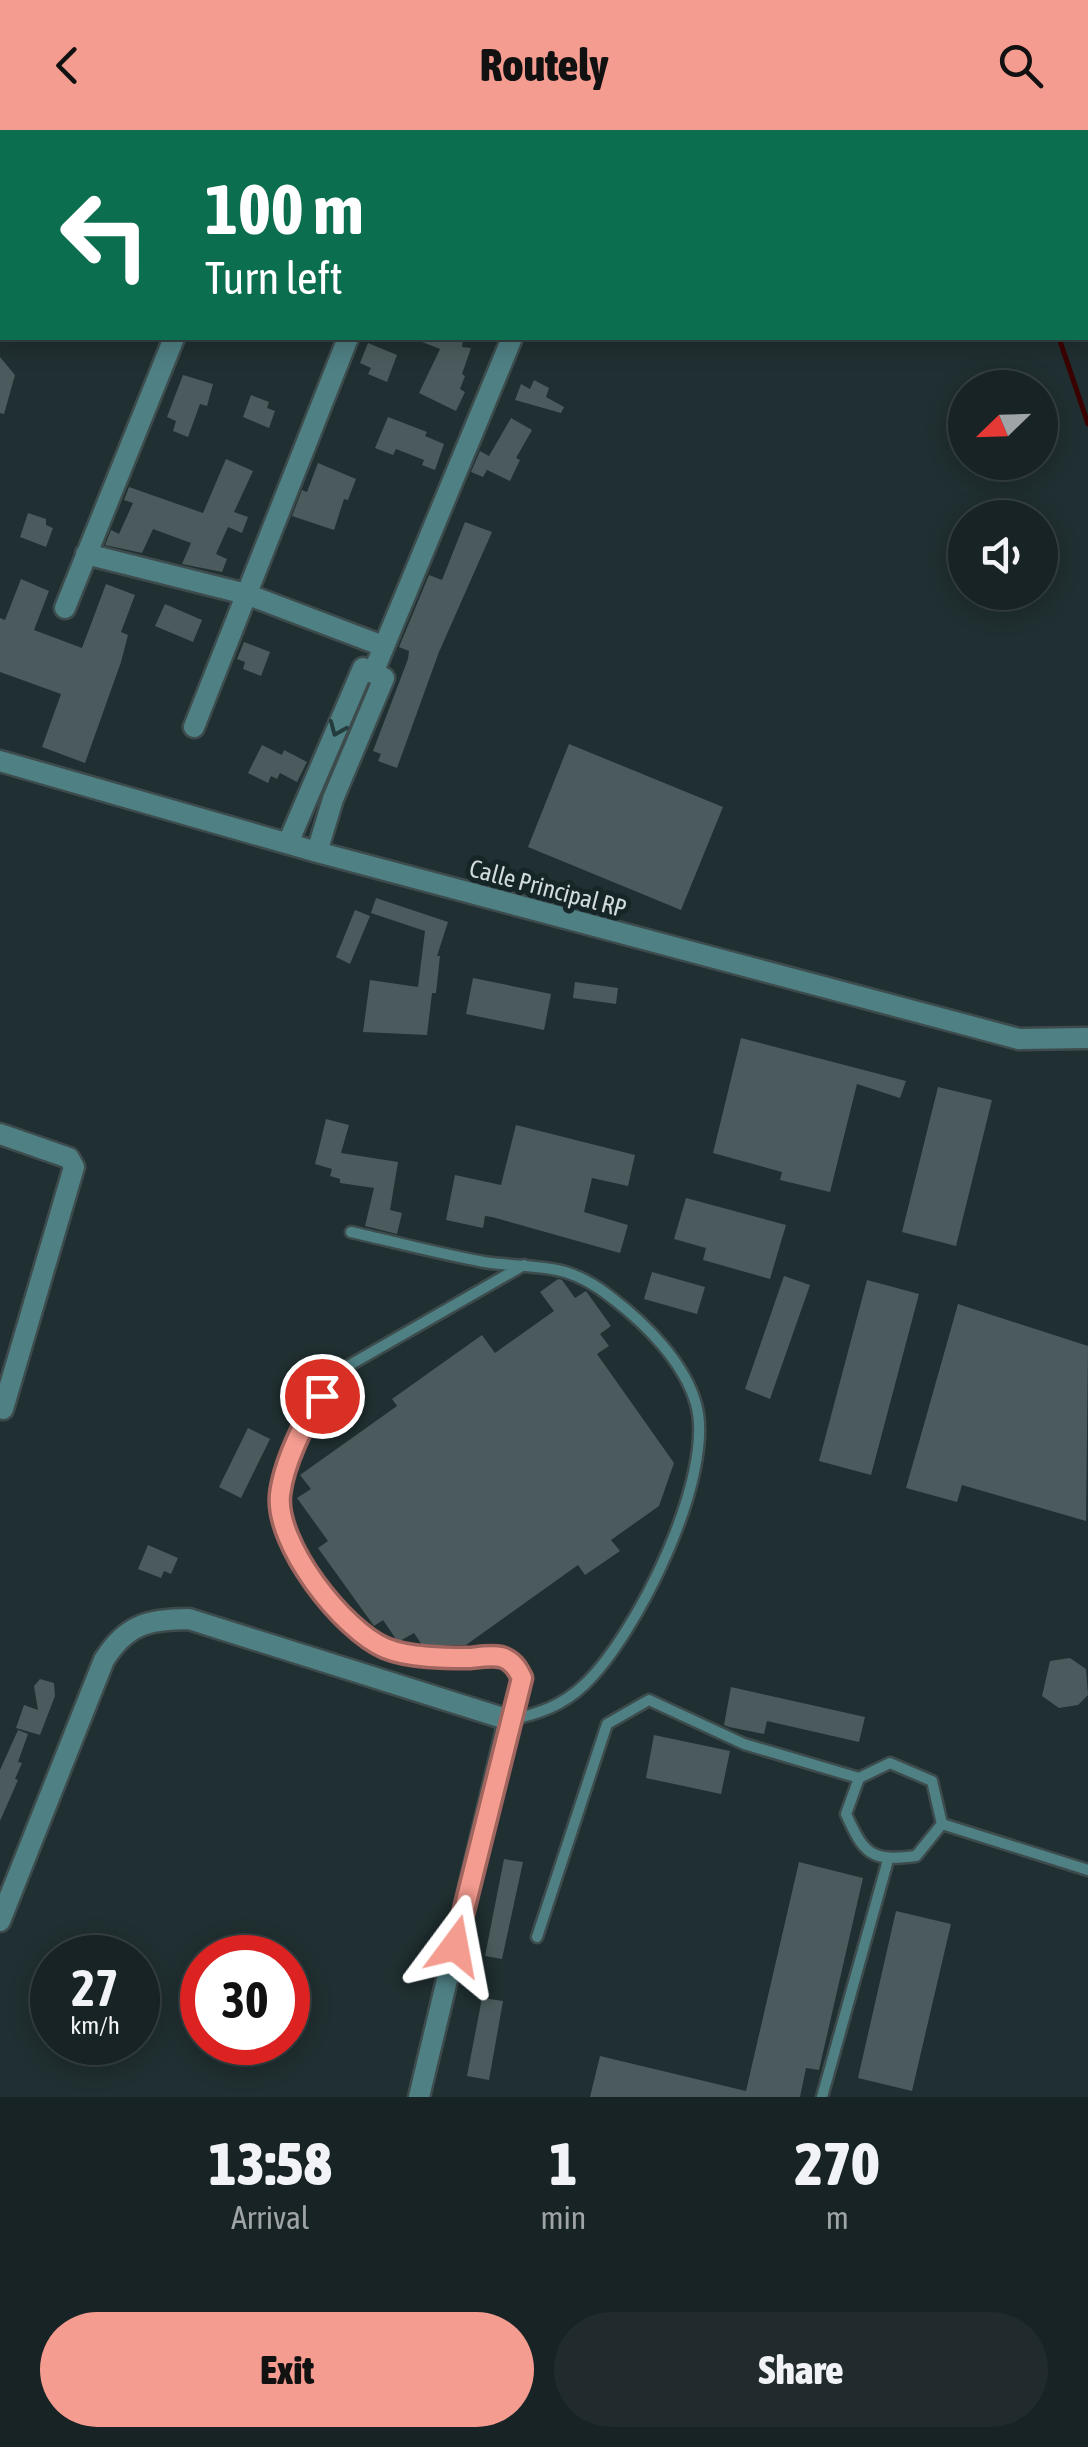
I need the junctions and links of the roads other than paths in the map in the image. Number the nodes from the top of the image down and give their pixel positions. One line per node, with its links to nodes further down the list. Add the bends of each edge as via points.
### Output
1 (173, 340): 4 (street)
2 (347, 340): 5 (street)
3 (511, 340): 7 (street)
4 (86, 554): 5 (street); 6 (street)
5 (246, 594): 7 (street); 9 (street)
6 (65, 608)
7 (383, 646): 8 (street)
8 (374, 673): 11 (street, one-way to 11); 12 (street)
9 (194, 727)
10 (0, 761): 11 (street, Calle Principal RP)
11 (288, 843): 12 (street, Calle Principal RP)
12 (317, 852): 13 (street, Calle Principal RP, via 1019,1039)
13 (1088, 1038)
14 (0, 1134): 17 (street, via 69,1158 74,1167)
15 (351, 1232): 16 (lane)
16 (524, 1266): 18 (lane, via 575,1273 614,1299 674,1358 696,1405 698,1460 666,1559 610,1656 582,1687 545,1712); 18 (lane, via 348,1366 308,1414 280,1496 283,1525 307,1570 349,1625 387,1649 501,1657 522,1678)
17 (4, 1409)
18 (510, 1720): 23 (street, via 189,1620 137,1626 104,1660); 25 (street)
19 (859, 1778): 20 (lane, via 890,1763 932,1781); 21 (lane, via 846,1814 861,1847); 24 (lane, via 744,1744 650,1700 607,1724)
20 (942, 1824): 21 (lane, via 916,1856); 22 (lane)
21 (888, 1860): 26 (lane)
22 (1088, 1870)
23 (0, 1922)
24 (537, 1937)
25 (419, 2097)
26 (822, 2097)

